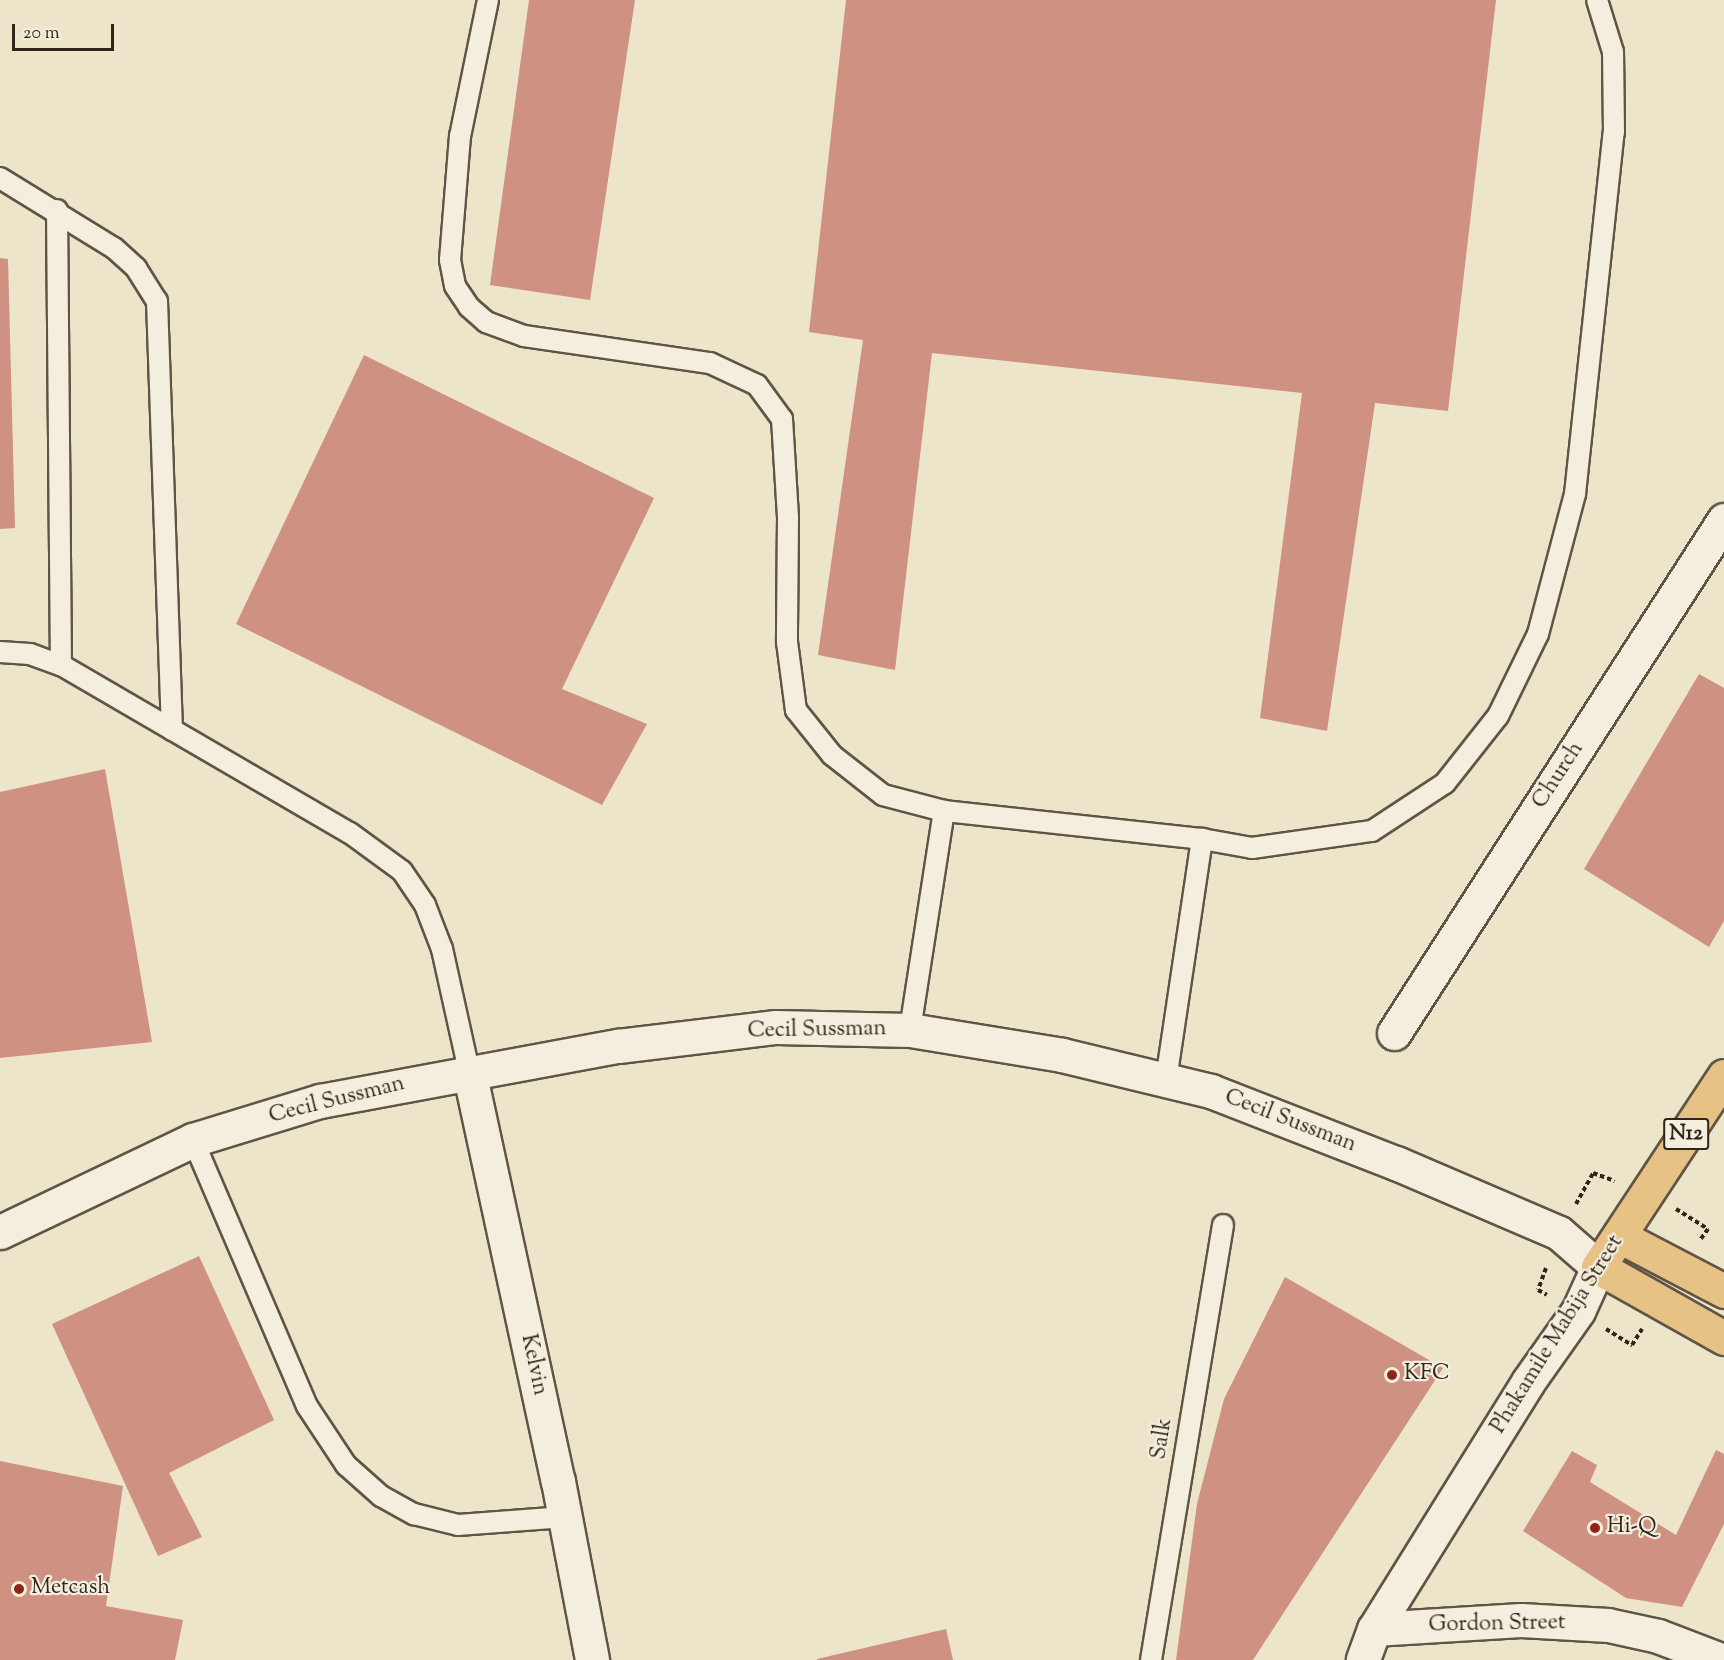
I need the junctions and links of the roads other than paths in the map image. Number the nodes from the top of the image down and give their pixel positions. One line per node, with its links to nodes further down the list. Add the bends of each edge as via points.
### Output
1 (488, 0): 9 (lane, via 460,136 450,260 455,286 469,308 486,322 524,336 710,363 757,385 782,419 788,517 787,642 796,710 832,755 883,795)
2 (1597, 0): 10 (lane, via 1613,52 1614,132 1575,494 1538,634 1498,716 1445,783 1372,831 1252,848)
3 (0, 178): 4 (lane)
4 (57, 210): 7 (lane); 8 (lane, via 114,248 136,268 157,301)
5 (1724, 520): 12 (street, Church)
6 (0, 652): 7 (lane, via 30,654)
7 (61, 666): 8 (lane)
8 (172, 730): 13 (lane, via 350,833 402,871 425,906 442,949)
9 (944, 811): 10 (lane); 11 (lane)
10 (1202, 839): 15 (lane)
11 (910, 1030): 13 (street, Cecil Sussman, via 776,1028 618,1046); 15 (street, Cecil Sussman, via 1062,1055)
12 (1394, 1033)
13 (469, 1071): 16 (street, Cecil Sussman, via 320,1101); 24 (street, Kelvin)
14 (1724, 1076): 20 (highway, Phakamile Mabija Street / N12)
15 (1166, 1080): 19 (street, Cecil Sussman, via 1211,1091)
16 (193, 1140): 18 (street, Cecil Sussman); 24 (lane, via 307,1406 346,1466 381,1496 414,1514 458,1525)
17 (1223, 1225): 27 (lane, Salk)
18 (0, 1232)
19 (1559, 1233): 20 (street, Cecil Sussman); 21 (street, Cecil Sussman)
20 (1619, 1236): 21 (highway, Phakamile Mabija Street / N12); 22 (highway)
21 (1598, 1267): 23 (highway); 25 (street, Phakamile Mabija Street, via 1578,1311 1528,1382)
22 (1724, 1291)
23 (1724, 1338)
24 (565, 1517): 26 (street, Kelvin)
25 (1374, 1629): 28 (street, Phakamile Mabija Street); 29 (street, Gordon Street, via 1521,1620 1608,1625 1658,1636)
26 (592, 1660)
27 (1151, 1660)
28 (1363, 1660)
29 (1721, 1660)

